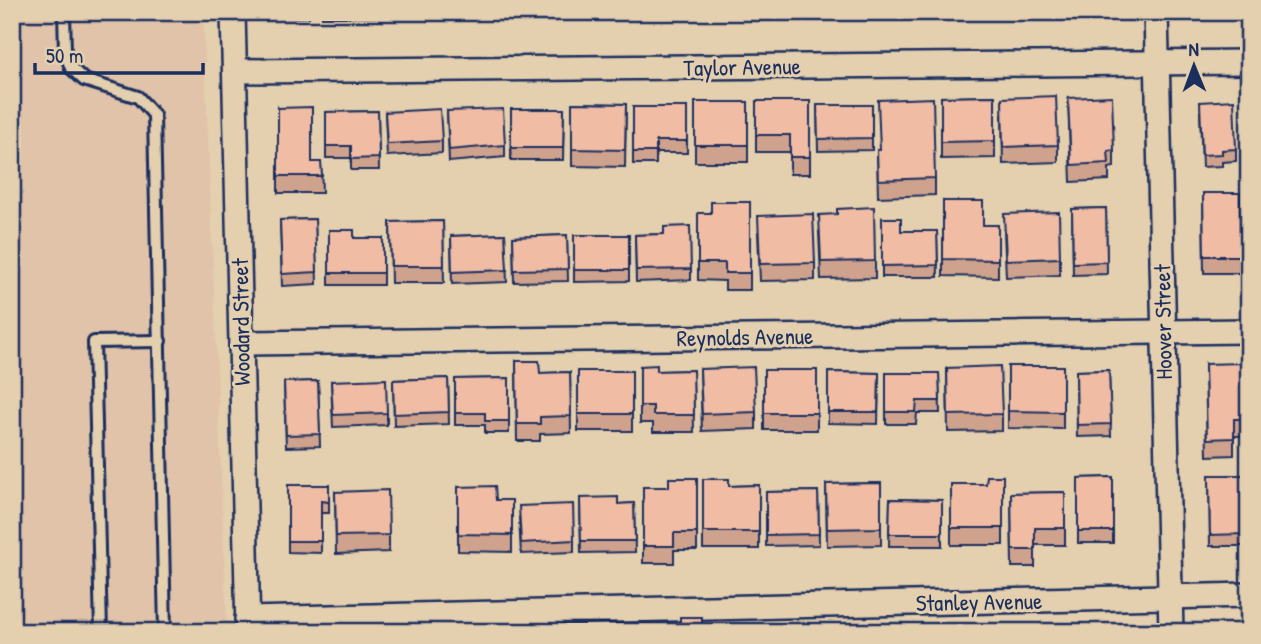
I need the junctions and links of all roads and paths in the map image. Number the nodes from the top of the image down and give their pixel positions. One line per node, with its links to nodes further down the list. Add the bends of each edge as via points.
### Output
1 (64, 12): 9 (lane, via 65,52 71,68 84,80 138,97 154,114)
2 (233, 12): 6 (street, Woodard Street)
3 (1156, 12): 5 (street, Hoover Street)
4 (1249, 62): 5 (street, Taylor Avenue)
5 (1157, 63): 6 (street, Taylor Avenue); 8 (street, Hoover Street)
6 (234, 71): 10 (street, Woodard Street)
7 (1249, 331): 8 (street, Reynolds Avenue)
8 (1164, 332): 10 (street, Reynolds Avenue); 12 (street, Hoover Street)
9 (160, 341): 14 (lane, via 94,342); 15 (lane)
10 (241, 343): 13 (street, Woodard Street)
11 (1249, 595): 12 (street, Stanley Avenue)
12 (1170, 597): 13 (street, Stanley Avenue); 16 (street, Hoover Street)
13 (248, 625)
14 (101, 632)
15 (165, 632)
16 (1171, 632)

